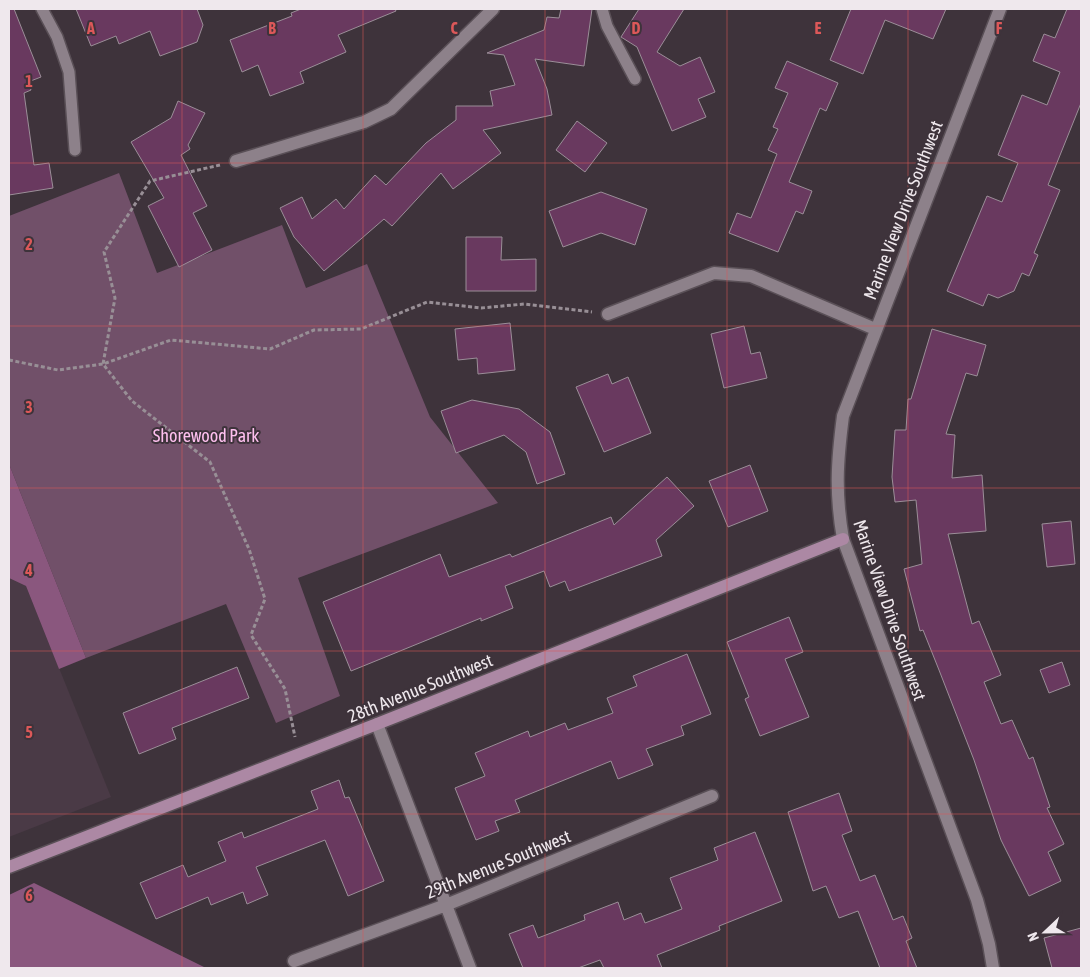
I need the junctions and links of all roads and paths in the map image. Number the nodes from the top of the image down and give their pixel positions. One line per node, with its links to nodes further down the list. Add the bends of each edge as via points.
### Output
1 (42, 9): 6 (lane, via 69,72)
2 (493, 9): 7 (street, via 391,109 364,122)
3 (602, 9): 5 (lane, via 607,26)
4 (1000, 9): 9 (street, Marine View Drive Southwest)
5 (635, 79)
6 (75, 150)
7 (236, 161): 11 (path, via 150,181 104,252 115,298)
8 (608, 314): 9 (street, via 714,273 751,276); 11 (path, via 524,304 481,308 427,302 361,329 314,330 270,349 171,340)
9 (875, 329): 12 (street, Marine View Drive Southwest, via 843,416 836,503)
10 (9, 360): 11 (path, via 58,370)
11 (103, 364): 14 (path, via 132,400 210,462 249,549 265,599 251,635 285,689)
12 (843, 539): 13 (street, 28th Avenue Southwest); 20 (street, Marine View Drive Southwest, via 977,900)
13 (377, 724): 14 (street, 28th Avenue Southwest); 17 (street)
14 (298, 755): 16 (street, 28th Avenue Southwest)
15 (712, 796): 17 (street, 29th Avenue Southwest)
16 (9, 867)
17 (446, 905): 18 (street, 29th Avenue Southwest); 19 (street)
18 (294, 962)
19 (470, 968)
20 (993, 968)

